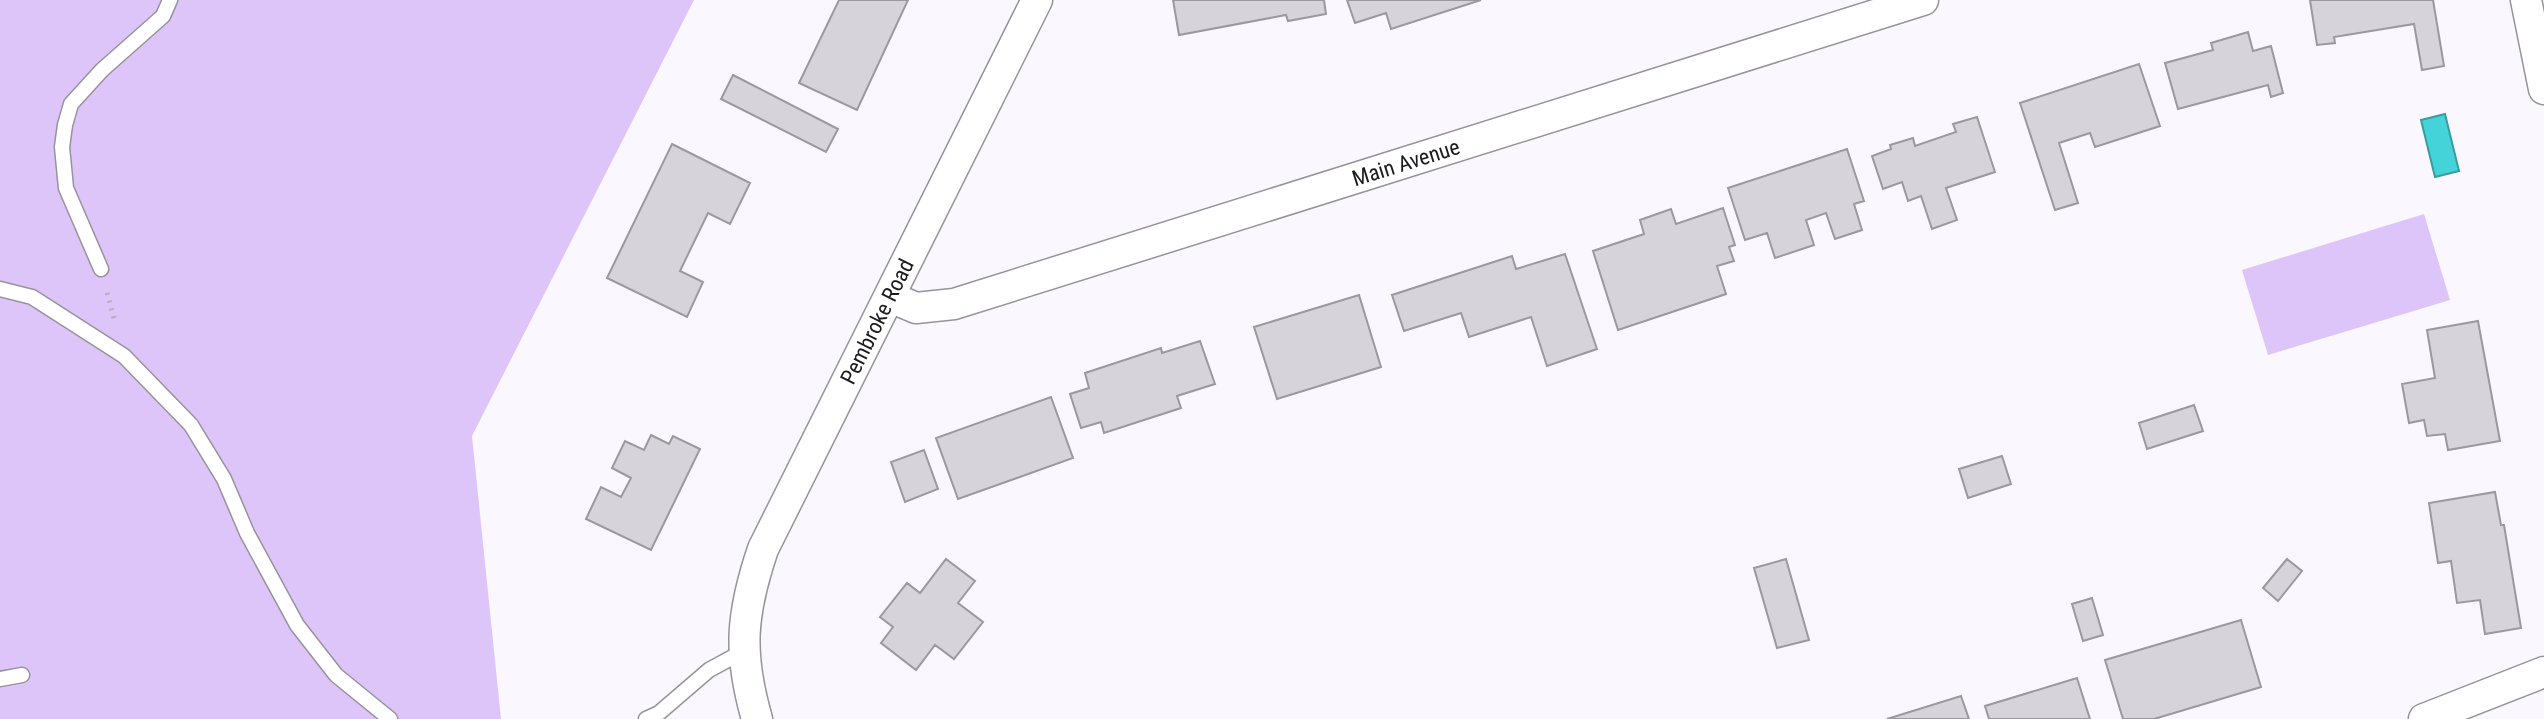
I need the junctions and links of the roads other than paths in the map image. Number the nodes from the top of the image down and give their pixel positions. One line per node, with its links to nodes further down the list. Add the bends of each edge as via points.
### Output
1 (170, 0): 6 (lane, via 163,16 71,104 65,125 66,188)
2 (1037, 0): 8 (street, Pembroke Road)
3 (1923, 0): 8 (street, Main Avenue, via 954,304 916,308)
4 (2526, 0): 5 (street)
5 (2544, 89)
6 (101, 269)
7 (0, 289): 13 (lane, via 32,297 124,356 191,425 297,625 336,675)
8 (890, 297): 9 (street, Pembroke Road, via 763,549 748,593)
9 (744, 651): 14 (lane, via 709,670); 15 (street, Pembroke Road)
10 (2544, 672): 16 (street)
11 (22, 675): 12 (lane)
12 (0, 679)
13 (390, 719)
14 (646, 719)
15 (757, 719)
16 (2424, 719)

